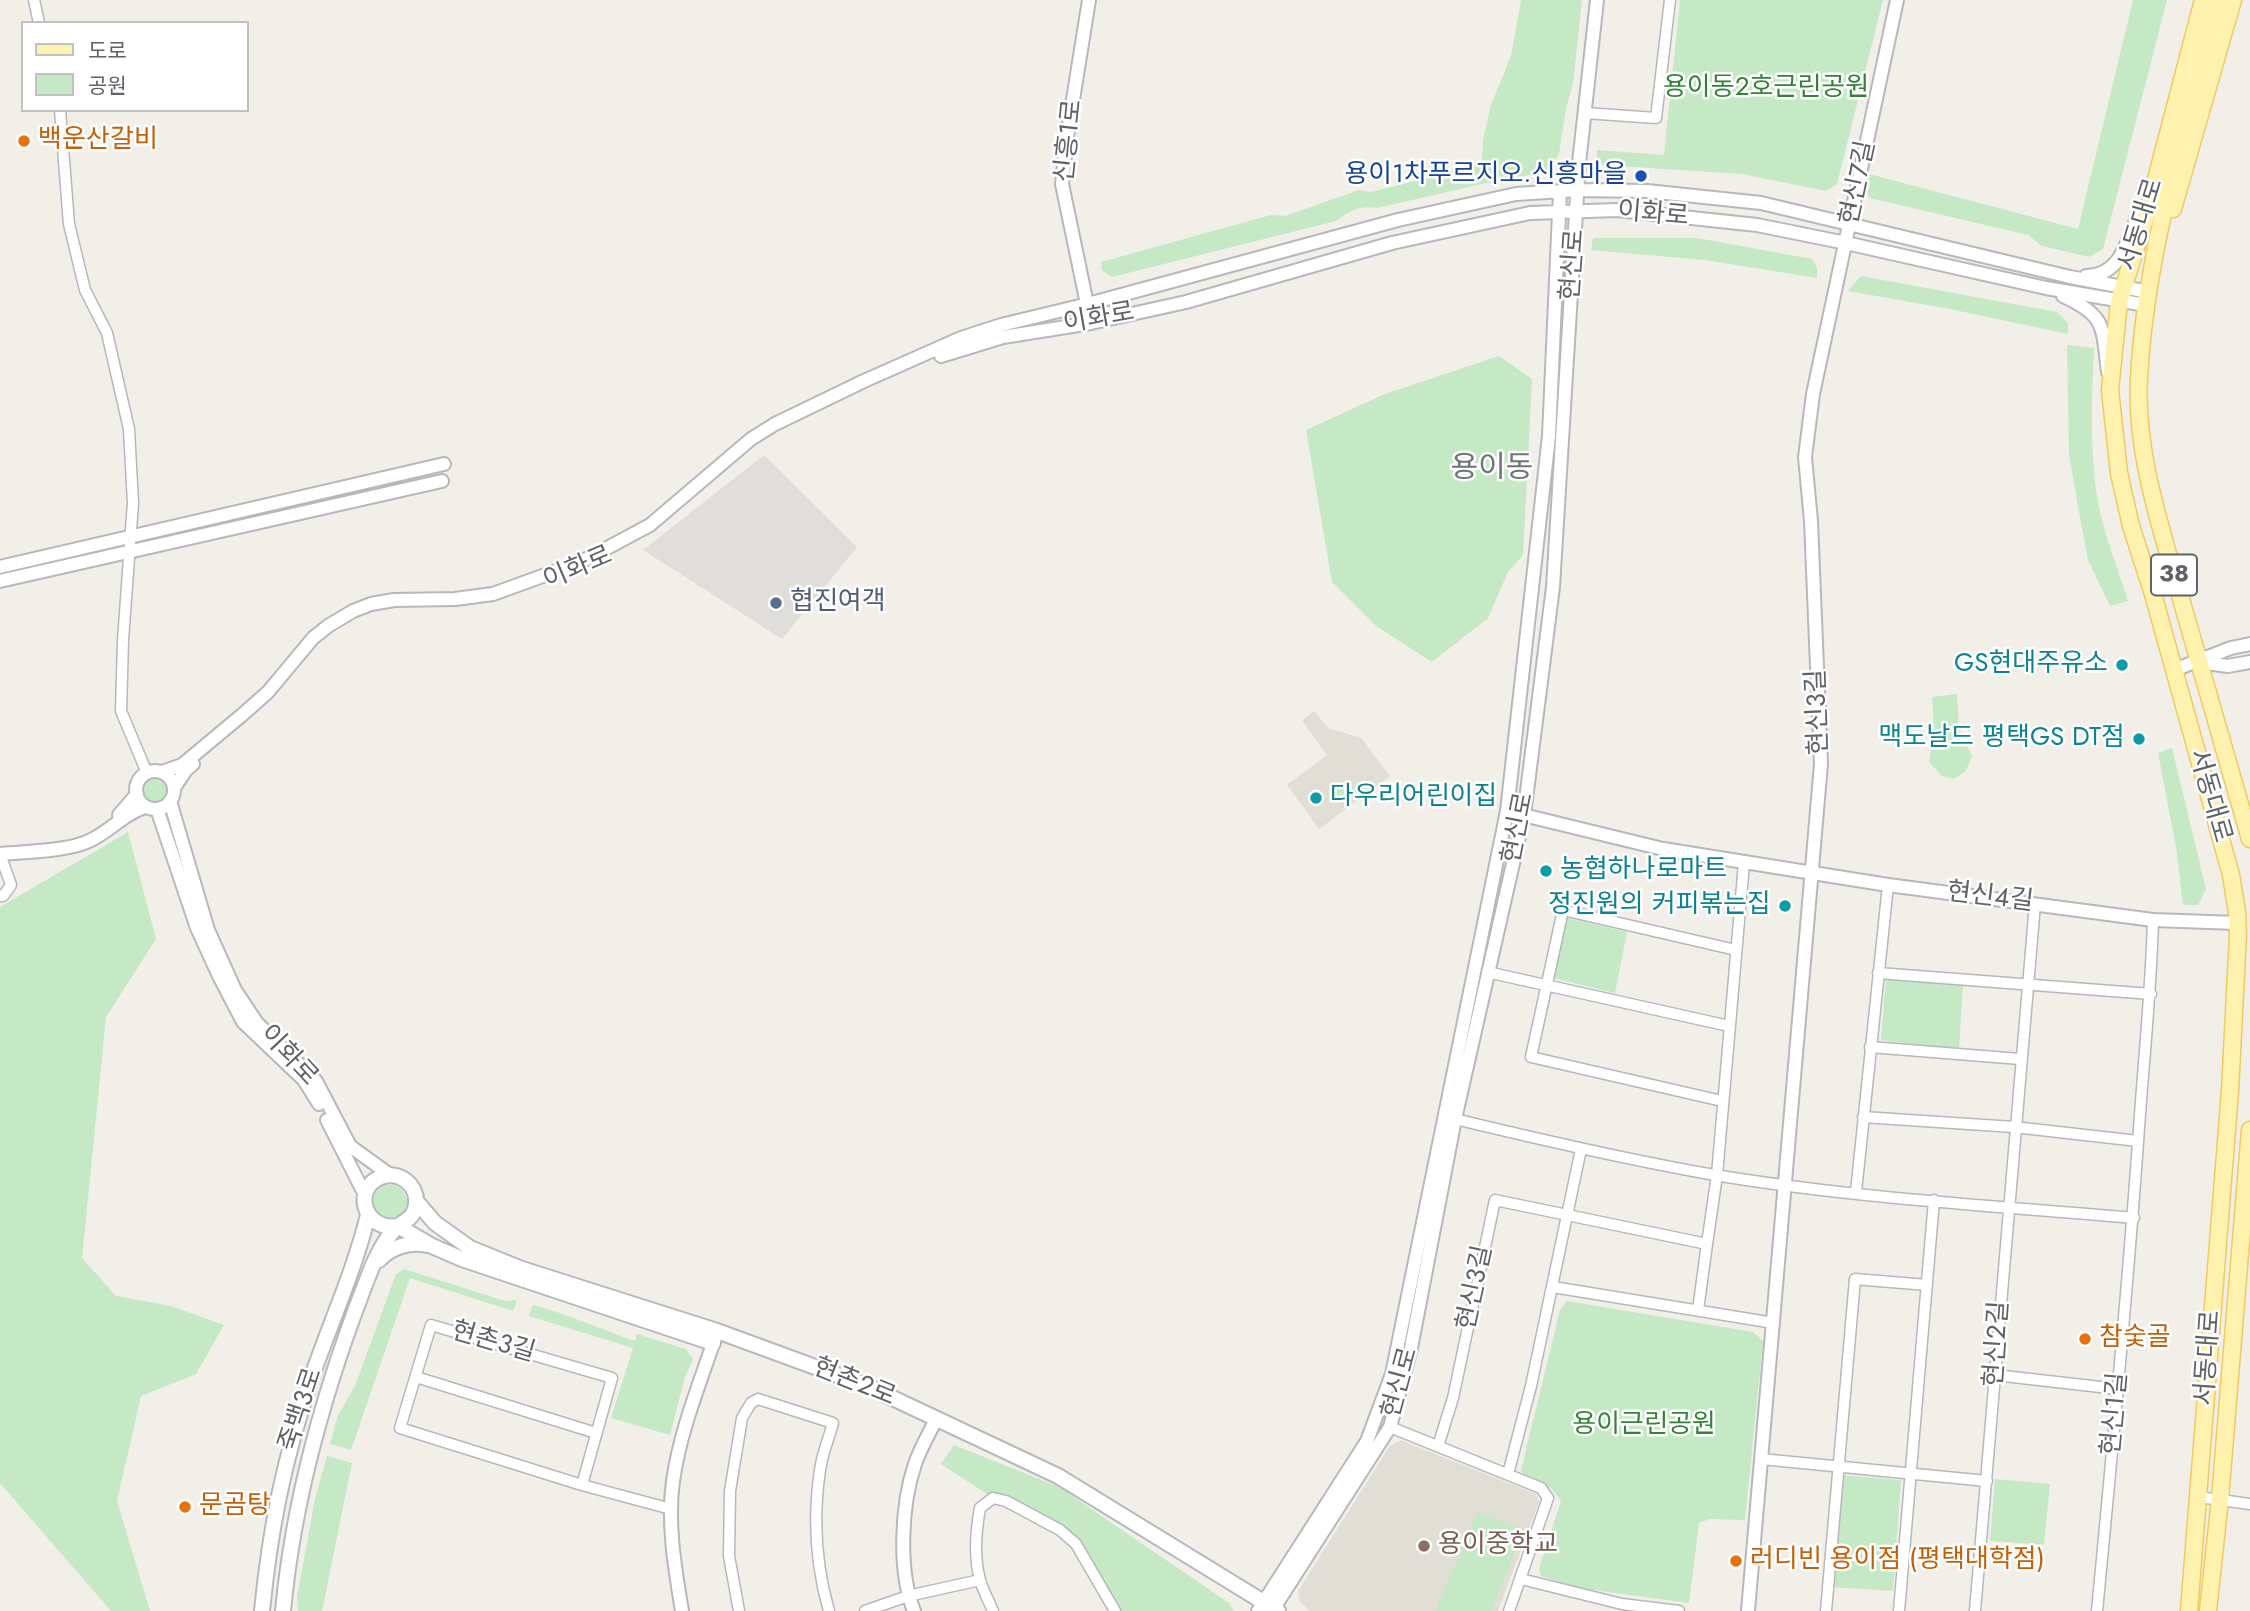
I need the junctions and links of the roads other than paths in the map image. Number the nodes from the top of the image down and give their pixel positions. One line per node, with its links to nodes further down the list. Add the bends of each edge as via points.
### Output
1 (34, 0): 10 (street)
2 (1089, 0): 24 (street, 신흥1로, via 1062,184)
3 (1597, 0): 12 (street, 현신로)
4 (1670, 0): 12 (street, via 1656,118)
5 (1897, 0): 18 (street, 현신7길)
6 (2192, 0): 17 (main road)
7 (2203, 0): 22 (main road, 서동대로 / 38)
8 (2218, 0): 23 (main road, 서동대로 / 38, via 2169,184)
9 (2233, 0): 23 (main road)
10 (39, 21)
11 (60, 112): 29 (street, via 69,224 85,290 107,333 129,429)
12 (1585, 113): 13 (street, 현신로)
13 (1578, 190): 14 (street, 이화로); 16 (street, 현신로); 18 (street, 이화로, via 1647,191 1761,203)
14 (1560, 191): 15 (street, 현신로); 24 (street, 이화로, via 1516,194 1398,220)
15 (1560, 213): 16 (street, 이화로); 25 (street, 이화로, via 1530,213 1471,224 1185,303); 43 (street, 현신로, via 1549,436)
16 (1577, 213): 19 (street, 이화로, via 1616,210 1687,217); 44 (street, 현신로, via 1553,587)
17 (2138, 215): 20 (street, via 2115,266 2094,276); 22 (main road)
18 (1850, 225): 19 (street, 현신7길); 20 (street, 이화로)
19 (1846, 243): 21 (street, 이화로); 49 (street, 현신3길, via 1813,394 1805,457 1822,764)
20 (2070, 277): 22 (street, 이화로)
21 (2046, 288): 22 (street, 이화로); 26 (street, via 2086,307 2098,320)
22 (2123, 289): 23 (street); 26 (main road, 서동대로 / 38)
23 (2148, 299): 34 (main road, 서동대로 / 38, via 2138,379 2142,444)
24 (1088, 304): 25 (street, 신흥1로); 37 (street, 이화로, via 961,338 775,424 708,473 650,525 582,562 493,594 394,600 353,611 313,638 268,692 242,715 181,765)
25 (1091, 323): 39 (street, 이화로, via 959,349 791,421 717,472 639,541 588,569 509,597 460,605 394,606 361,615 327,634 274,697 186,770)
26 (2110, 390): 36 (main road, 서동대로 / 38, via 2119,472 2131,526)
27 (444, 464): 29 (street)
28 (442, 481): 30 (street)
29 (132, 537): 30 (street); 31 (street)
30 (131, 553): 32 (street); 38 (street, via 121,711)
31 (0, 567)
32 (0, 581)
33 (2250, 644): 34 (street)
34 (2199, 662): 35 (street, via 2228,666); 36 (street); 45 (main road, 서동대로 / 38)
35 (2250, 662)
36 (2174, 670): 54 (main road, 서동대로 / 38, via 2231,875)
37 (162, 772): 38 (street); 39 (street)
38 (147, 773): 40 (street, via 138,782)
39 (174, 788): 41 (street)
40 (136, 794): 42 (street); 46 (street, via 112,821 78,838)
41 (170, 801): 42 (street); 71 (street, 이화로, via 208,930 235,990 257,1023 316,1082 351,1146)
42 (151, 808): 47 (street, via 138,809 88,842); 75 (street, 이화로, via 197,928 243,1022 316,1097)
43 (1507, 811): 44 (street, 현신4길); 111 (street, 현신로, via 1392,1374 1367,1441)
44 (1524, 815): 48 (street, 현신4길, via 1663,849); 56 (street, 현신로)
45 (2250, 839)
46 (0, 847)
47 (0, 854): 51 (street, via 10,885)
48 (1744, 863): 49 (street, 현신4길); 55 (street)
49 (1813, 873): 50 (street, 현신4길); 73 (street, 현신3길)
50 (1888, 886): 52 (street, 현신4길); 57 (street)
51 (0, 896)
52 (2035, 904): 53 (street, 현신4길); 58 (street, 현신2길)
53 (2153, 920): 54 (street, 현신4길); 60 (street, 현신1길)
54 (2237, 923): 104 (main road, 서동대로 / 38, via 2230,1091)
55 (1736, 950): 59 (street, via 1563,911); 61 (street)
56 (1486, 972): 59 (street); 66 (street, 현신로)
57 (1878, 973): 58 (street); 62 (street)
58 (2027, 986): 60 (street); 63 (street, 현신2길)
59 (1545, 987): 61 (street); 64 (street, via 1531,1057)
60 (2151, 994): 69 (street, 현신1길)
61 (1729, 1026): 64 (street)
62 (1870, 1047): 63 (street); 65 (street)
63 (2020, 1059): 67 (street, 현신2길)
64 (1722, 1101): 72 (street)
65 (1863, 1117): 67 (street); 74 (street)
66 (1455, 1119): 70 (street); 95 (street, 현신로, via 1411,1348)
67 (2014, 1127): 69 (street); 78 (street, 현신2길)
68 (2250, 1130): 105 (main road, 서동대로)
69 (2138, 1141): 81 (street, 현신1길)
70 (1581, 1149): 72 (street); 80 (street)
71 (390, 1175): 75 (main road, via 374,1181); 77 (main road, via 406,1180)
72 (1717, 1175): 73 (street); 83 (street)
73 (1786, 1185): 74 (street); 89 (street, 현신3길)
74 (1856, 1192): 76 (street)
75 (365, 1195): 79 (main road)
76 (1934, 1200): 78 (street); 86 (street)
77 (417, 1202): 82 (main road, via 411,1218); 90 (main road, 현촌2로, via 435,1223 470,1248)
78 (2008, 1207): 81 (street); 91 (street, 현신2길)
79 (368, 1215): 82 (main road, via 387,1228); 112 (main road, 죽백3로, via 284,1469)
80 (1566, 1215): 83 (street, 현신3길); 87 (street); 97 (street, 현신3길, via 1495,1200 1453,1398)
81 (2134, 1218): 93 (street, 현신1길)
82 (398, 1226): 84 (main road, 현촌2로); 85 (main road, 죽백3로)
83 (1707, 1244): 88 (street)
84 (432, 1246): 85 (main road, via 408,1244 384,1254); 90 (main road, 현촌2로, via 520,1279)
85 (373, 1266): 113 (main road, 죽백3로, via 310,1451)
86 (1927, 1285): 99 (street, via 1855,1279); 101 (street)
87 (1553, 1287): 88 (street); 100 (street)
88 (1698, 1310): 89 (street)
89 (1773, 1323): 98 (street, 현신3길)
90 (715, 1337): 94 (main road, 현촌2로, via 867,1386); 107 (street, via 683,1434)
91 (1995, 1375): 93 (street); 102 (street, 현신2길)
92 (416, 1377): 96 (street); 96 (street, 현촌3길, via 431,1325 612,1378); 103 (street, 현촌3길, via 400,1428)
93 (2118, 1389): 127 (street, 현신1길)
94 (936, 1419): 110 (street, via 915,1464 904,1510); 111 (main road, 현촌2로, via 1058,1476)
95 (1390, 1427): 97 (street); 111 (street, 현신로)
96 (596, 1433): 103 (street, 현촌3길)
97 (1438, 1446): 100 (street)
98 (1762, 1459): 99 (street); 123 (street, 현신3길)
99 (1839, 1466): 101 (street); 124 (street)
100 (1508, 1474): 108 (street, via 1541,1488 1548,1498)
101 (1912, 1474): 102 (street); 125 (street)
102 (1987, 1481): 126 (street, 현신2길)
103 (582, 1485): 107 (street, 현촌3길)
104 (2199, 1497): 105 (street); 128 (main road, 서동대로 / 38)
105 (2220, 1499): 106 (street); 129 (main road, 서동대로)
106 (2250, 1504)
107 (671, 1509): 114 (street)
108 (1521, 1579): 121 (street); 122 (street, via 1622,1604)
109 (980, 1580): 110 (street); 119 (street); 120 (street, via 980,1508 993,1498 1060,1530 1076,1544)
110 (908, 1596): 117 (street); 118 (street)
111 (1269, 1609)
112 (261, 1611)
113 (283, 1611)
114 (682, 1611)
115 (740, 1611): 116 (street, via 729,1556 730,1491 741,1418 758,1399 833,1423 820,1468 816,1524 821,1583)
116 (829, 1611)
117 (864, 1611)
118 (914, 1611)
119 (993, 1611)
120 (1115, 1611)
121 (1509, 1611)
122 (1679, 1611)
123 (1748, 1611)
124 (1826, 1611)
125 (1899, 1611)
126 (1975, 1611)
127 (2098, 1611)
128 (2189, 1611)
129 (2208, 1611)

